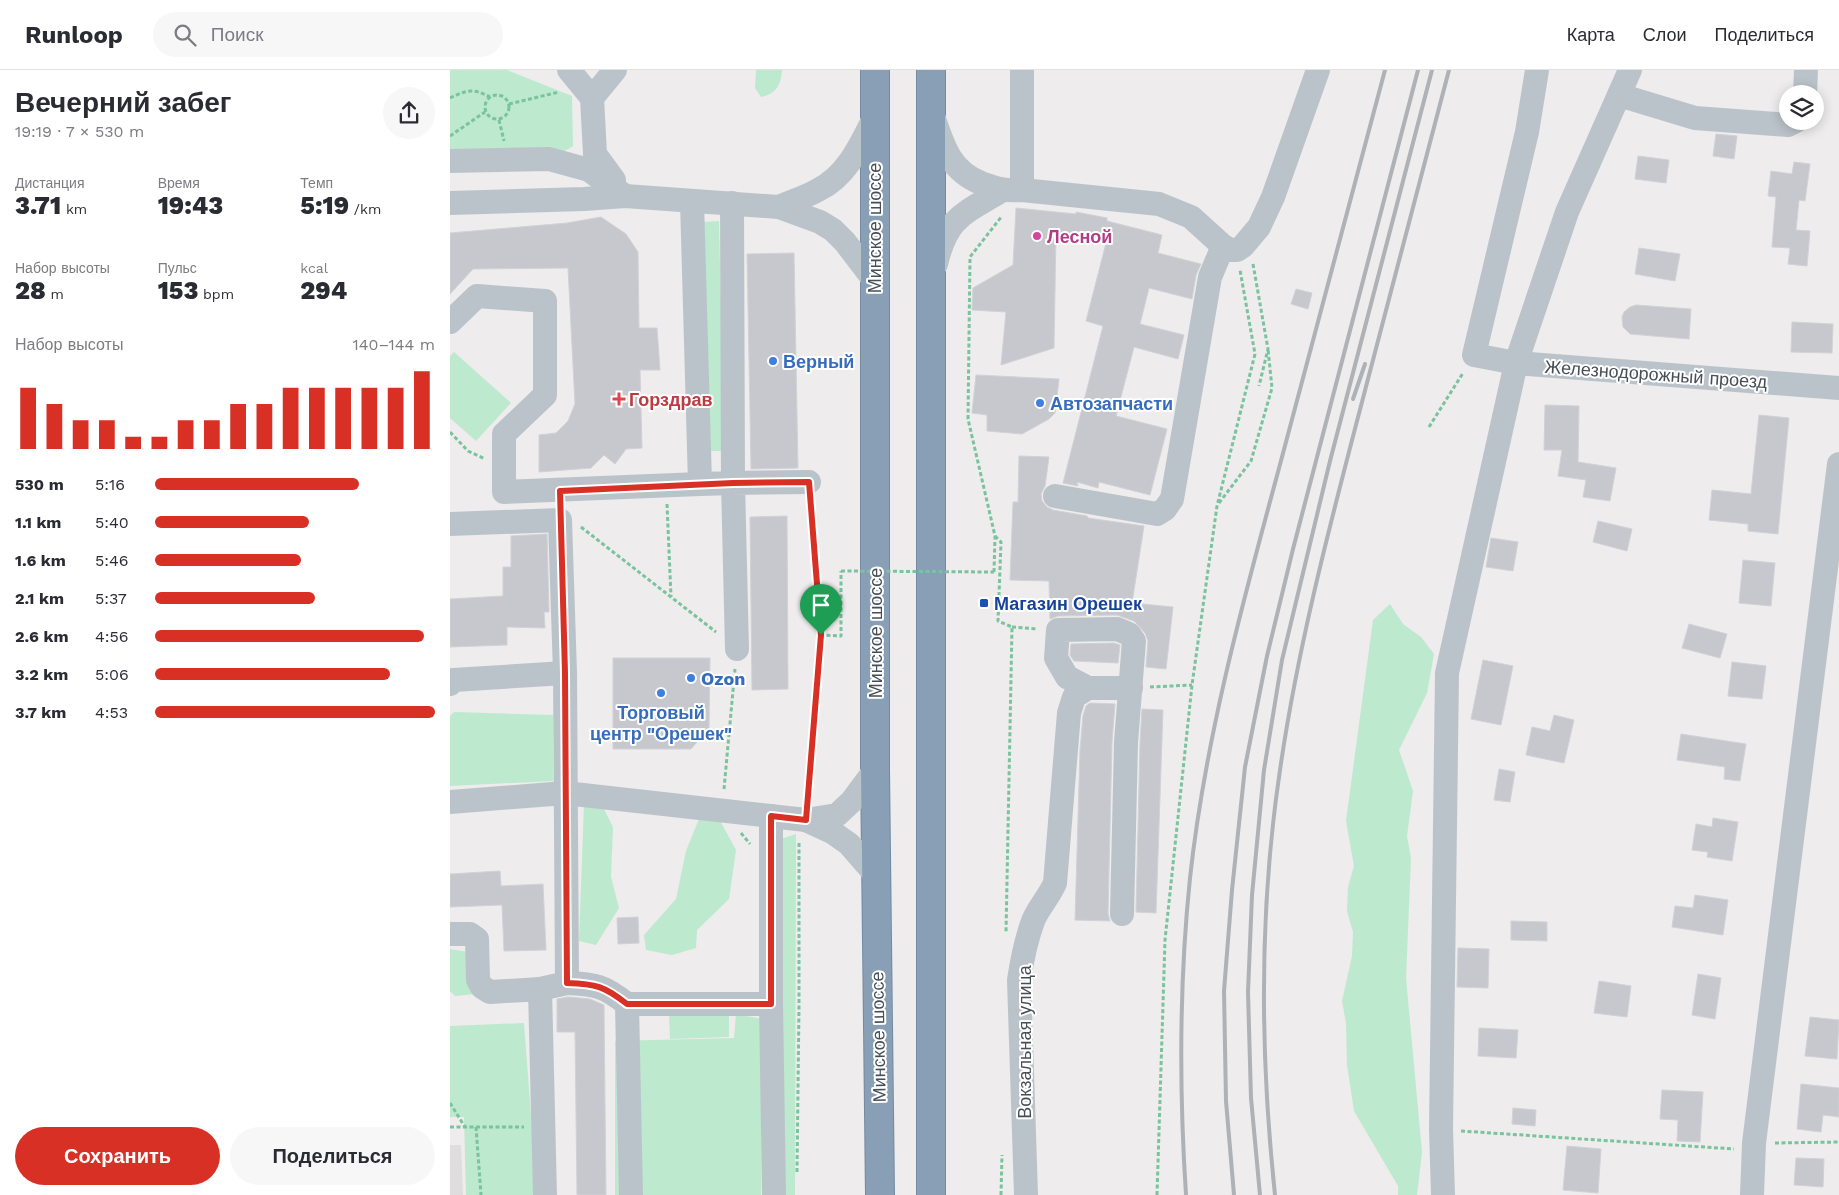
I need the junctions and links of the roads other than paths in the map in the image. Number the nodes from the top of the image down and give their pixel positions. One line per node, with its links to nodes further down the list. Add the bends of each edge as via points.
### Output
1 (615, 70): 9 (street)
2 (875, 70): 13 (highway, Минское шоссе)
3 (931, 70): 12 (highway)
4 (1022, 70): 16 (street)
5 (1318, 70): 22 (street, via 1273,197 1259,227)
6 (1538, 70): 26 (street, Железнодорожный проезд, via 1527,132 1474,355)
7 (1630, 70): 11 (street)
8 (1806, 70): 10 (street)
9 (584, 81): 17 (street, via 595,154)
10 (1806, 85)
11 (1619, 95): 14 (street, via 1696,118); 26 (street, via 1567,212)
12 (931, 111): 16 (street, via 943,147 958,170 971,179); 24 (highway)
13 (874, 118): 21 (street, via 855,154 837,175 820,189); 23 (highway, Минское шоссе)
14 (1779, 124)
15 (450, 161): 17 (street, via 549,159 589,170)
16 (1012, 190): 22 (street, via 1159,204 1191,217); 24 (street, via 959,216 944,234)
17 (625, 196): 18 (street); 19 (street)
18 (692, 200): 20 (street); 31 (street)
19 (450, 203)
20 (732, 203): 21 (street); 30 (street)
21 (779, 207): 23 (street, via 833,230)
22 (1239, 251): 33 (street, via 1210,277 1172,499 1165,509 1157,514)
23 (874, 280): 41 (highway, Минское шоссе)
24 (932, 282): 57 (highway)
25 (450, 322): 32 (street, via 477,296 545,301 545,395 504,434 504,492)
26 (1516, 363): 27 (street, Железнодорожный проезд); 59 (street, via 1447,673 1441,1129)
27 (1839, 388)
28 (1839, 464): 60 (street, via 1754,1143)
29 (809, 482): 30 (street)
30 (733, 483): 31 (street); 36 (street)
31 (700, 484): 32 (street)
32 (560, 491): 34 (street)
33 (1055, 496)
34 (560, 520): 35 (street); 37 (street)
35 (450, 524)
36 (737, 648)
37 (565, 673): 38 (street, via 453,680); 42 (street)
38 (450, 684)
39 (1088, 688): 40 (street); 40 (street, via 1067,677 1056,658 1058,630 1117,630 1129,634 1134,641); 58 (street, Вокзальная улица, via 1074,697 1069,713 1054,883 1034,920 1020,980)
40 (1131, 688): 47 (street, via 1126,742)
41 (876, 770): 45 (street, via 837,815); 46 (highway, Минское шоссе)
42 (565, 793): 43 (street); 44 (street); 49 (street)
43 (450, 802)
44 (771, 816): 45 (street); 52 (street)
45 (806, 820): 46 (street, via 849,844)
46 (876, 875): 56 (highway, Минское шоссе)
47 (1122, 914)
48 (450, 934): 50 (street, via 470,934 477,939 478,980 482,988 490,992)
49 (567, 983): 50 (street); 51 (street, via 592,984 610,990)
50 (540, 989): 53 (street)
51 (627, 1004): 52 (street); 54 (street)
52 (771, 1004): 55 (street)
53 (545, 1195)
54 (631, 1195)
55 (774, 1195)
56 (880, 1195)
57 (931, 1195)
58 (1026, 1195)
59 (1443, 1195)
60 (1752, 1195)

